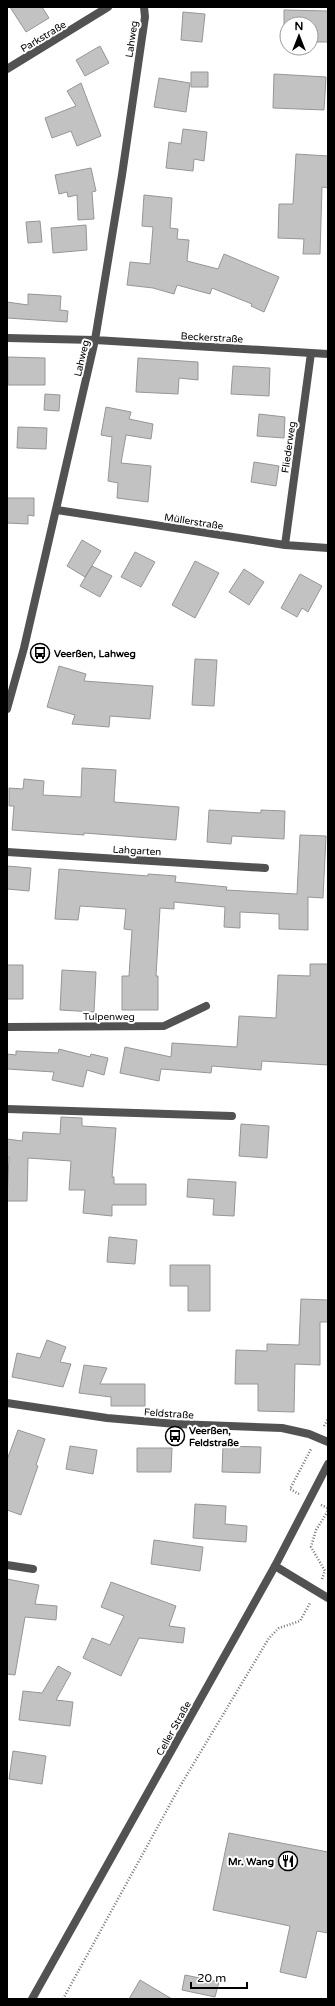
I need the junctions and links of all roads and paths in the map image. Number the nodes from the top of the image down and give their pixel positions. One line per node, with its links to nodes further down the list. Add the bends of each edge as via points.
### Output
1 (108, 7): 3 (street, Parkstraße)
2 (144, 7): 5 (street, Lahweg, via 145,17 124,167)
3 (7, 69)
4 (7, 338): 5 (street, Beckerstraße)
5 (95, 340): 6 (street, Beckerstraße); 8 (street, Lahweg)
6 (311, 353): 7 (street, Beckerstraße); 9 (street, Fliederweg)
7 (328, 354)
8 (57, 510): 9 (street, Müllerstraße); 11 (street, Lahweg)
9 (285, 545): 10 (street, Müllerstraße)
10 (328, 548)
11 (7, 709)
12 (7, 852): 13 (street, Lahgarten)
13 (265, 868)
14 (206, 1006): 15 (street, Tulpenweg, via 164,1026)
15 (7, 1027)
16 (7, 1109): 17 (street)
17 (232, 1116)
18 (7, 1403): 20 (street, Feldstraße, via 107,1418 176,1424 282,1428)
19 (328, 1419): 20 (path)
20 (318, 1438): 21 (street, Feldstraße); 23 (path)
21 (328, 1442)
22 (328, 1464): 26 (street, Celler Straße)
23 (290, 1490)
24 (328, 1511): 28 (path, via 316,1530 311,1547 325,1571)
25 (7, 1564): 27 (street)
26 (275, 1566): 28 (street); 30 (street, Celler Straße)
27 (33, 1569)
28 (316, 1592): 29 (street); 31 (path, via 300,1621 280,1628 269,1638 179,1788)
29 (328, 1598)
30 (32, 1999)
31 (63, 1999)

